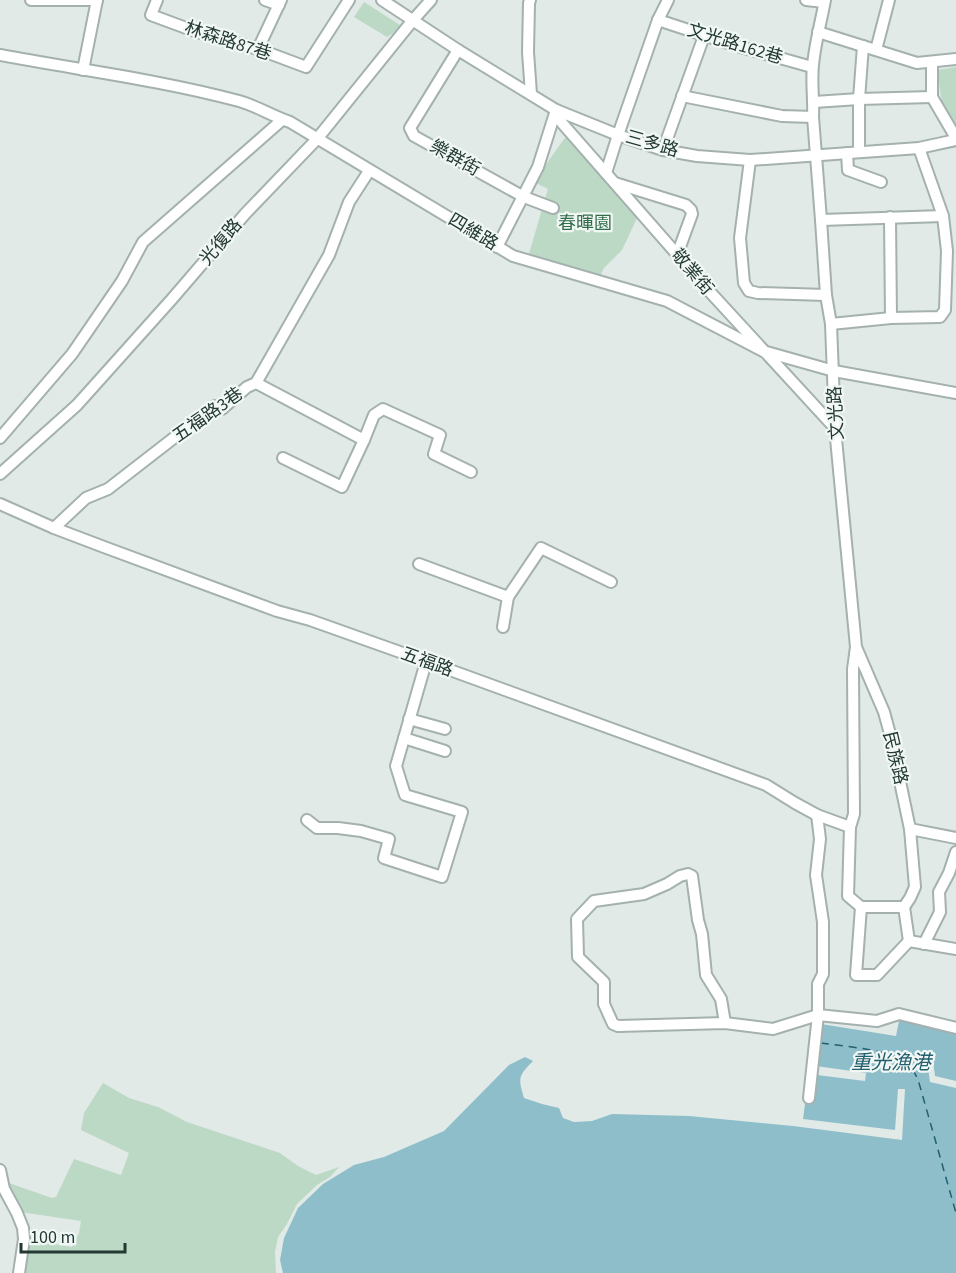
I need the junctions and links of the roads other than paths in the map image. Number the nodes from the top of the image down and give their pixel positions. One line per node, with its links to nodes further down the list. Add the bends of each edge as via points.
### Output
1 (31, 0): 2 (street)
2 (97, 0): 26 (street)
3 (157, 0): 19 (street, 林森路87巷, via 151,15)
4 (265, 0): 13 (street)
5 (349, 0): 19 (street, 林森路87巷, via 306,67)
6 (382, 0): 14 (street, 三多路)
7 (431, 0): 14 (street, 光復路)
8 (530, 0): 27 (street)
9 (668, 0): 15 (street)
10 (806, 0): 12 (street)
11 (889, 0): 21 (street)
12 (825, 1): 16 (street, 文光路)
13 (280, 3): 19 (street)
14 (413, 20): 20 (street, 三多路); 36 (street, 光復路)
15 (658, 20): 17 (street, 文光路162巷); 35 (street)
16 (818, 32): 18 (street); 25 (street, 文光路)
17 (704, 36): 25 (street, 文光路162巷); 28 (street)
18 (863, 46): 21 (street); 30 (street)
19 (258, 49)
20 (458, 50): 27 (street, 三多路); 48 (street, 樂群街, via 410,128 414,136)
21 (876, 50): 24 (street, via 917,63)
22 (0, 56): 26 (street, 四維路)
23 (956, 59): 24 (street)
24 (932, 62): 29 (street)
25 (812, 67): 31 (street, 文光路)
26 (83, 70): 34 (street, 四維路, via 240,101)
27 (531, 94): 32 (street, 三多路)
28 (682, 96): 33 (street, via 782,116); 39 (street)
29 (932, 97): 30 (street); 37 (street)
30 (859, 99): 31 (street); 40 (street)
31 (814, 102): 33 (street, 文光路)
32 (556, 110): 35 (street, 三多路); 45 (street, 敬業街, via 562,123); 48 (street)
33 (813, 117): 42 (street, 文光路)
34 (282, 120): 36 (street, 四維路); 63 (street, via 143,242 122,281 72,354)
35 (618, 135): 39 (street, 三多路); 45 (street)
36 (317, 139): 44 (street, 四維路); 67 (street, 光復路, via 245,214 77,405)
37 (956, 139): 38 (street, 三多路)
38 (919, 148): 40 (street, 三多路); 50 (street)
39 (663, 150): 43 (street, 三多路)
40 (859, 152): 41 (street, 三多路)
41 (847, 153): 42 (street, 三多路); 46 (street, via 848,171)
42 (816, 156): 43 (street, 三多路); 52 (street, 文光路)
43 (750, 160): 55 (street, via 740,238 744,283 749,291 758,293)
44 (369, 171): 53 (street, 四維路); 60 (street, 五福路3巷, via 349,202 329,255)
45 (606, 173): 47 (street, 敬業街)
46 (880, 182)
47 (615, 183): 54 (street, 敬業街); 54 (street, via 689,207 692,214)
48 (524, 197): 49 (street, 樂群街); 53 (street)
49 (553, 208)
50 (943, 216): 51 (street); 56 (street, via 947,251 945,310 940,317)
51 (890, 217): 52 (street); 56 (street)
52 (821, 220): 55 (street, 文光路)
53 (497, 247): 58 (street, 四維路, via 513,256 668,301)
54 (678, 255): 58 (street, 敬業街)
55 (826, 295): 57 (street, 文光路)
56 (891, 318): 57 (street)
57 (831, 324): 59 (street, 文光路)
58 (763, 351): 59 (street, 四維路); 62 (street, 敬業街)
59 (834, 371): 61 (street, 四維路); 62 (street, 文光路)
60 (256, 383): 64 (street); 69 (street, 五福路3巷, via 222,409 215,406 108,489 86,498)
61 (956, 393)
62 (835, 428): 74 (street, 文光路)
63 (0, 438)
64 (364, 440): 65 (street, via 342,487); 66 (street, via 374,415 383,409 440,435 434,454)
65 (283, 458)
66 (471, 472)
67 (0, 474)
68 (0, 504): 69 (street, 五福路)
69 (54, 528): 75 (street, 五福路)
70 (419, 564): 72 (street)
71 (611, 582): 72 (street, via 540,548)
72 (508, 597): 73 (street)
73 (503, 627)
74 (856, 646): 82 (street, 文光路, via 854,814); 83 (street, 民族路, via 884,712)
75 (426, 662): 76 (street); 80 (street, 五福路, via 766,785)
76 (409, 719): 77 (street); 78 (street)
77 (445, 729)
78 (404, 738): 79 (street); 81 (street, via 396,766 405,795 462,812 442,877 384,858 389,839 361,831 317,828)
79 (445, 751)
80 (817, 815): 82 (street, 五福路); 91 (street, via 820,839 816,875 823,922)
81 (308, 820)
82 (850, 827): 86 (street, 文光路, via 848,896)
83 (910, 829): 84 (street); 87 (street, 民族路, via 915,887)
84 (956, 838)
85 (956, 852): 89 (street, via 939,892 940,912)
86 (861, 907): 87 (street); 88 (street, via 856,975 877,975)
87 (904, 907): 88 (street)
88 (909, 941): 89 (street)
89 (924, 944): 90 (street)
90 (956, 949)
91 (818, 1015): 92 (street, via 773,1029); 93 (street, via 877,1021 898,1014); 94 (street)
92 (725, 1023): 92 (street, via 613,1024 604,1004 604,982 578,957 577,918 594,901 644,894 680,876 693,876 706,975 722,999)
93 (956, 1028)
94 (809, 1098)
95 (0, 1170): 96 (street, via 4,1189 23,1228)
96 (19, 1273)

